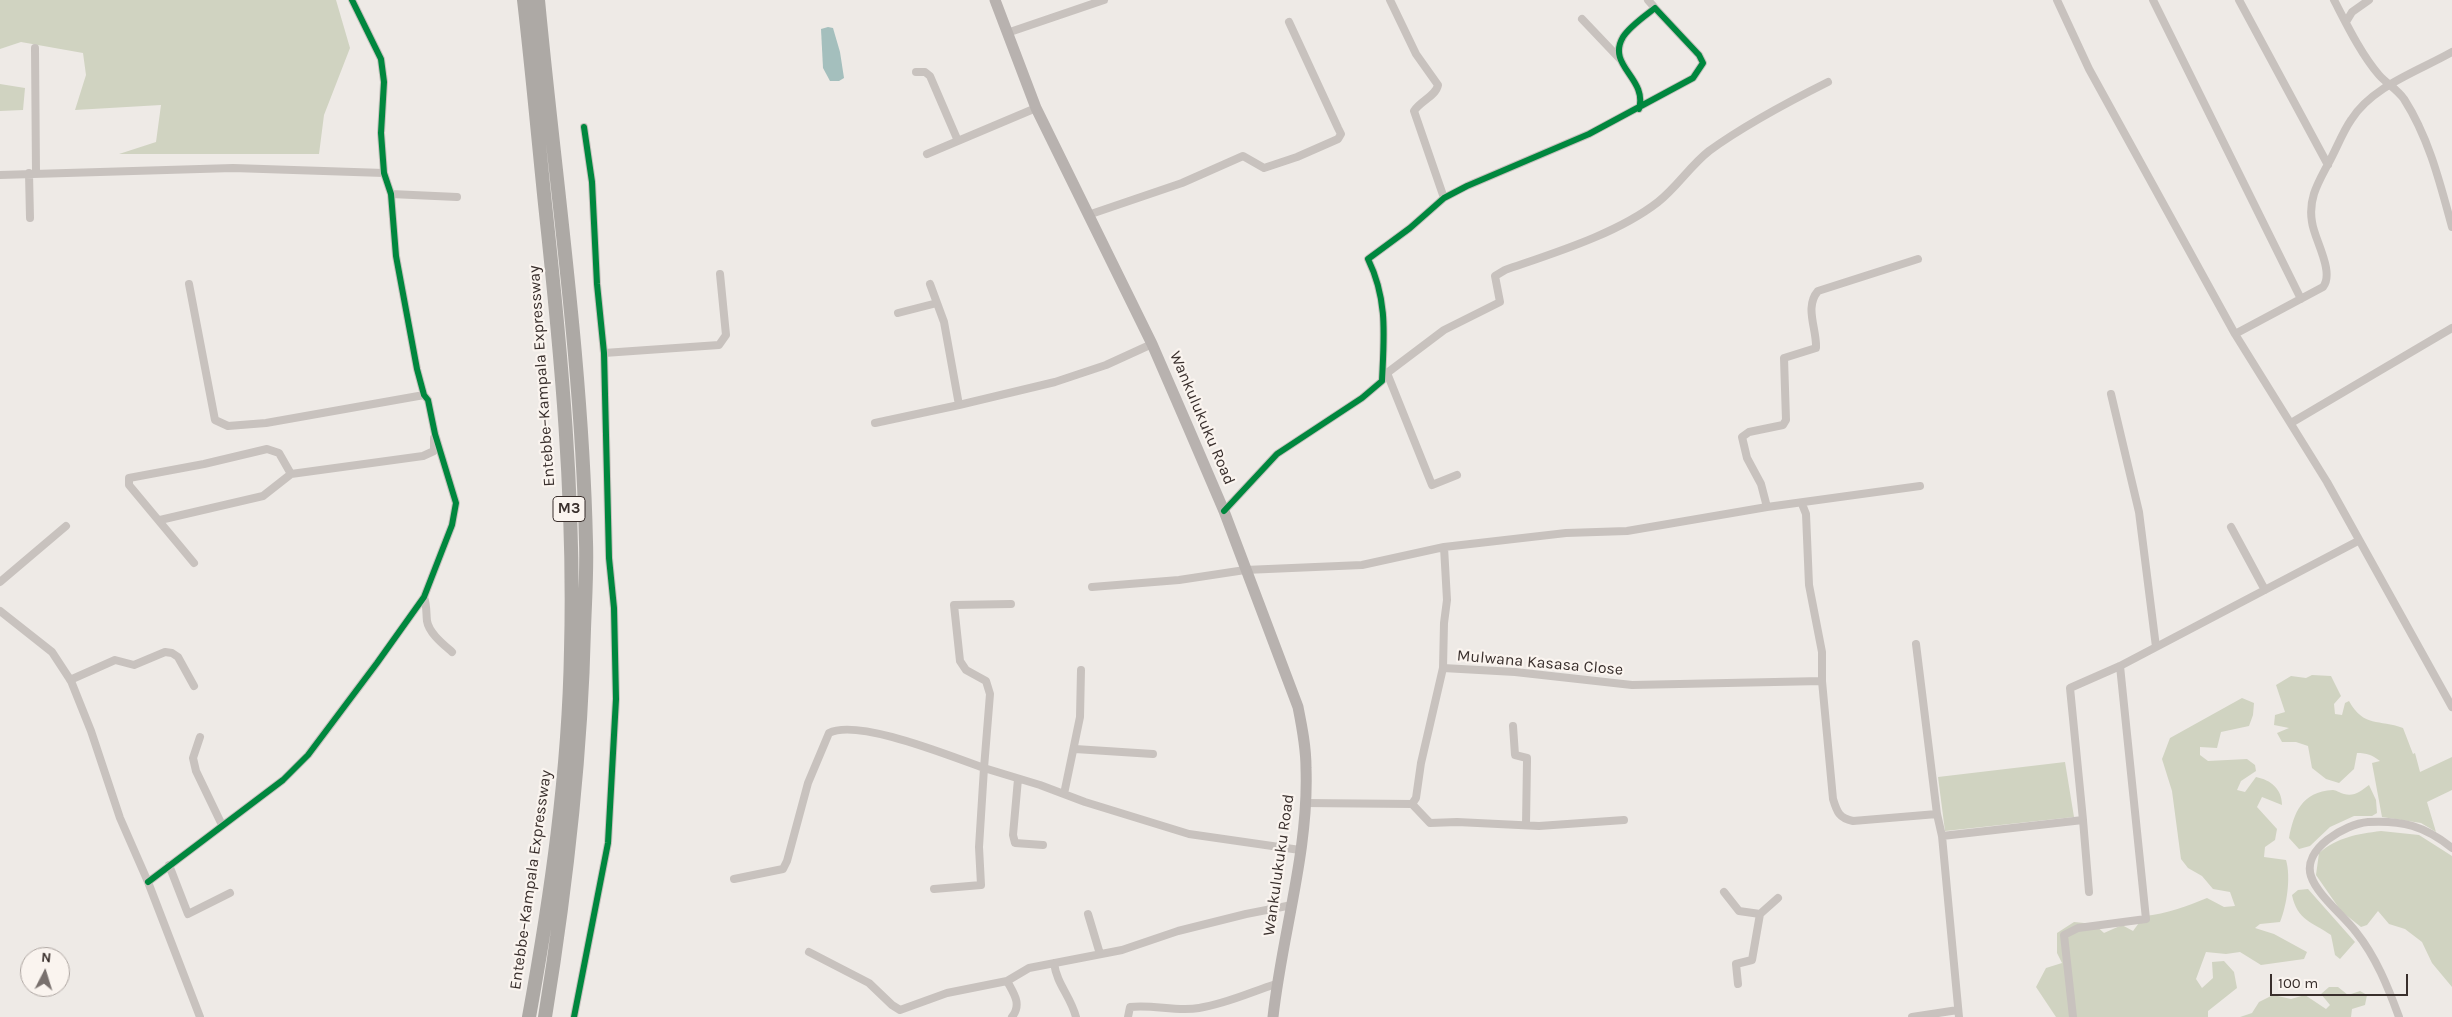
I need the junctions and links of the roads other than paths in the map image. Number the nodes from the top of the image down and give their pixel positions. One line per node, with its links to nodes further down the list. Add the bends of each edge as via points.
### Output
1 (352, 0): 31 (street, via 381,59)
2 (524, 0): 125 (highway, Entebbe–Kampala Expressway / M3, via 566,423 572,564 571,652 560,823)
3 (538, 0): 126 (highway, Entebbe–Kampala Expressway / M3, via 569,297 586,544 583,698 573,827)
4 (995, 0): 17 (main road, Wankulukuku Road)
5 (1104, 0): 17 (street)
6 (1390, 0): 35 (street, via 1416,54 1438,85 1414,111)
7 (1648, 0): 13 (street)
8 (2057, 0): 47 (street, via 2089,69)
9 (2153, 0): 43 (street)
10 (2239, 0): 29 (street)
11 (2334, 0): 16 (street)
12 (2369, 0): 16 (street, via 2352,12)
13 (1655, 8): 20 (street, via 1623,37); 25 (street, via 1703,63 1693,78)
14 (1582, 18): 20 (street)
15 (1289, 22): 36 (street, via 1338,128 1338,139 1264,168 1243,156 1182,183)
16 (2346, 22): 23 (street, via 2379,75)
17 (1007, 33): 24 (main road, Wankulukuku Road)
18 (35, 48): 30 (street)
19 (2452, 52): 23 (street)
20 (1620, 59): 25 (street, via 1640,89)
21 (916, 72): 27 (street, via 930,76)
22 (1828, 82): 50 (street, via 1783,105 1709,151 1658,202 1637,215 1576,245 1495,276 1500,302 1444,330)
23 (2391, 85): 29 (street, via 2368,100 2351,119); 38 (street, via 2403,97 2433,159)
24 (1036, 108): 27 (street); 36 (main road, Wankulukuku Road)
25 (1638, 109): 35 (street)
26 (584, 127): 49 (street, via 592,182)
27 (958, 140): 28 (street)
28 (927, 154)
29 (2328, 165): 43 (street, via 2311,202 2312,221 2327,272 2326,283)
30 (32, 173): 31 (street, via 233,168); 32 (street); 37 (street)
31 (384, 174): 33 (street)
32 (0, 175)
33 (390, 194): 34 (street); 53 (street, via 396,256)
34 (457, 197)
35 (1444, 198): 51 (street, via 1368,259 1378,281 1384,324)
36 (1088, 215): 48 (main road, Wankulukuku Road)
37 (30, 218)
38 (2452, 227)
39 (1918, 259): 62 (street, via 1818,291 1812,297 1810,304 1816,348 1784,358 1786,420 1783,425 1749,432 1742,438)
40 (720, 274): 49 (street, via 726,335 719,345)
41 (189, 284): 53 (street, via 215,420 228,426 266,423)
42 (930, 284): 44 (street)
43 (2301, 299): 47 (street)
44 (937, 302): 45 (street); 54 (street, via 946,331)
45 (898, 313)
46 (2452, 328): 56 (street)
47 (2235, 334): 56 (street)
48 (1152, 344): 54 (street, via 1106,365 1055,382); 63 (main road, Wankulukuku Road)
49 (604, 354): 127 (street, via 616,699 608,843)
50 (1387, 372): 51 (street); 59 (street, via 1432,485)
51 (1382, 381): 63 (street, via 1362,398 1277,454)
52 (2110, 394): 78 (street, via 2139,512)
53 (424, 395): 57 (street)
54 (959, 406): 55 (street)
55 (875, 423)
56 (2291, 424): 67 (street)
57 (435, 434): 58 (street, via 434,451 423,456); 74 (street, via 456,503 448,537)
58 (291, 474): 64 (street, via 263,496); 64 (street, via 279,452 267,449 129,478 129,486)
59 (1457, 475)
60 (1920, 486): 61 (street)
61 (1802, 504): 62 (street); 84 (street, via 1806,514 1809,586 1822,652)
62 (1768, 507): 68 (street, via 1627,531 1566,533)
63 (1224, 511): 70 (main road, Wankulukuku Road)
64 (160, 520): 69 (street)
65 (66, 526): 71 (street)
66 (2231, 527): 73 (street)
67 (2358, 541): 73 (street); 86 (street)
68 (1444, 546): 70 (street, via 1362,565); 81 (street, via 1447,600)
69 (194, 563)
70 (1246, 570): 72 (street); 94 (main road, Wankulukuku Road, via 1298,707 1305,750)
71 (0, 582)
72 (1092, 587)
73 (2265, 590): 78 (street)
74 (424, 597): 79 (street, via 428,606 428,624 438,640); 99 (street, via 378,663 295,770)
75 (1011, 604): 91 (street, via 954,605 960,661 966,670 986,682 990,694)
76 (0, 611): 83 (street, via 52,652)
77 (1916, 644): 96 (street)
78 (2156, 647): 80 (street)
79 (452, 652)
80 (2120, 666): 98 (street, via 2070,688); 133 (street, via 2146,919 2078,928 2064,935)
81 (1443, 668): 84 (street, Mulwana Kasasa Close, via 1632,685); 95 (street, Mulwana Kasasa Close, via 1416,798)
82 (1081, 670): 89 (street, via 1080,717)
83 (70, 680): 85 (street, via 106,662 115,660 134,665 166,652 178,657); 107 (street, via 120,818)
84 (1822, 681): 96 (street, via 1834,799 1842,818 1853,821)
85 (194, 686)
86 (2452, 707)
87 (1513, 726): 100 (street, via 1515,755 1527,758)
88 (200, 737): 99 (street, via 193,758 196,771)
89 (1075, 749): 90 (street); 93 (street)
90 (1153, 754)
91 (984, 768): 92 (street); 106 (street, via 918,744 864,731 836,729 829,733 808,783 783,869); 108 (street, via 981,885)
92 (1018, 779): 93 (street); 102 (street, via 1012,835 1015,843)
93 (1064, 794): 104 (street, via 1189,834)
94 (1305, 803): 95 (street); 104 (main road, Wankulukuku Road)
95 (1412, 804): 100 (street, via 1430,823)
96 (1937, 814): 101 (street)
97 (1624, 820): 100 (street)
98 (2083, 820): 101 (street); 110 (street)
99 (222, 825): 105 (street)
100 (1526, 825)
101 (1942, 836): 123 (street)
102 (1043, 845)
103 (2452, 848): 134 (street, via 2418,826 2366,822 2345,827 2314,852 2310,863 2315,885 2372,955)
104 (1300, 850): 113 (main road, Wankulukuku Road)
105 (168, 865): 107 (street); 111 (street, via 188,914)
106 (734, 879)
107 (148, 882): 124 (street)
108 (934, 889)
109 (1724, 892): 115 (street, via 1739,911)
110 (2089, 892)
111 (230, 893)
112 (1778, 898): 115 (street)
113 (1292, 905): 117 (street, via 1246,914); 120 (main road, Wankulukuku Road)
114 (1088, 914): 117 (street)
115 (1760, 914): 121 (street, via 1752,960 1736,964)
116 (809, 952): 122 (street, via 869,983)
117 (1100, 954): 118 (street)
118 (1054, 963): 119 (street, via 1029,968); 129 (street, via 1059,982 1072,1001)
119 (1007, 981): 122 (street, via 947,993); 128 (street, via 1017,1000)
120 (1276, 984): 130 (street, via 1240,998 1198,1008 1130,1007); 131 (main road, Wankulukuku Road)
121 (1738, 984)
122 (899, 1013)
123 (1959, 1014): 132 (street)
124 (200, 1017)
125 (529, 1017)
126 (545, 1017)
127 (574, 1017)
128 (1012, 1017)
129 (1076, 1017)
130 (1128, 1017)
131 (1273, 1017)
132 (1912, 1017)
133 (2073, 1017)
134 (2399, 1017)

